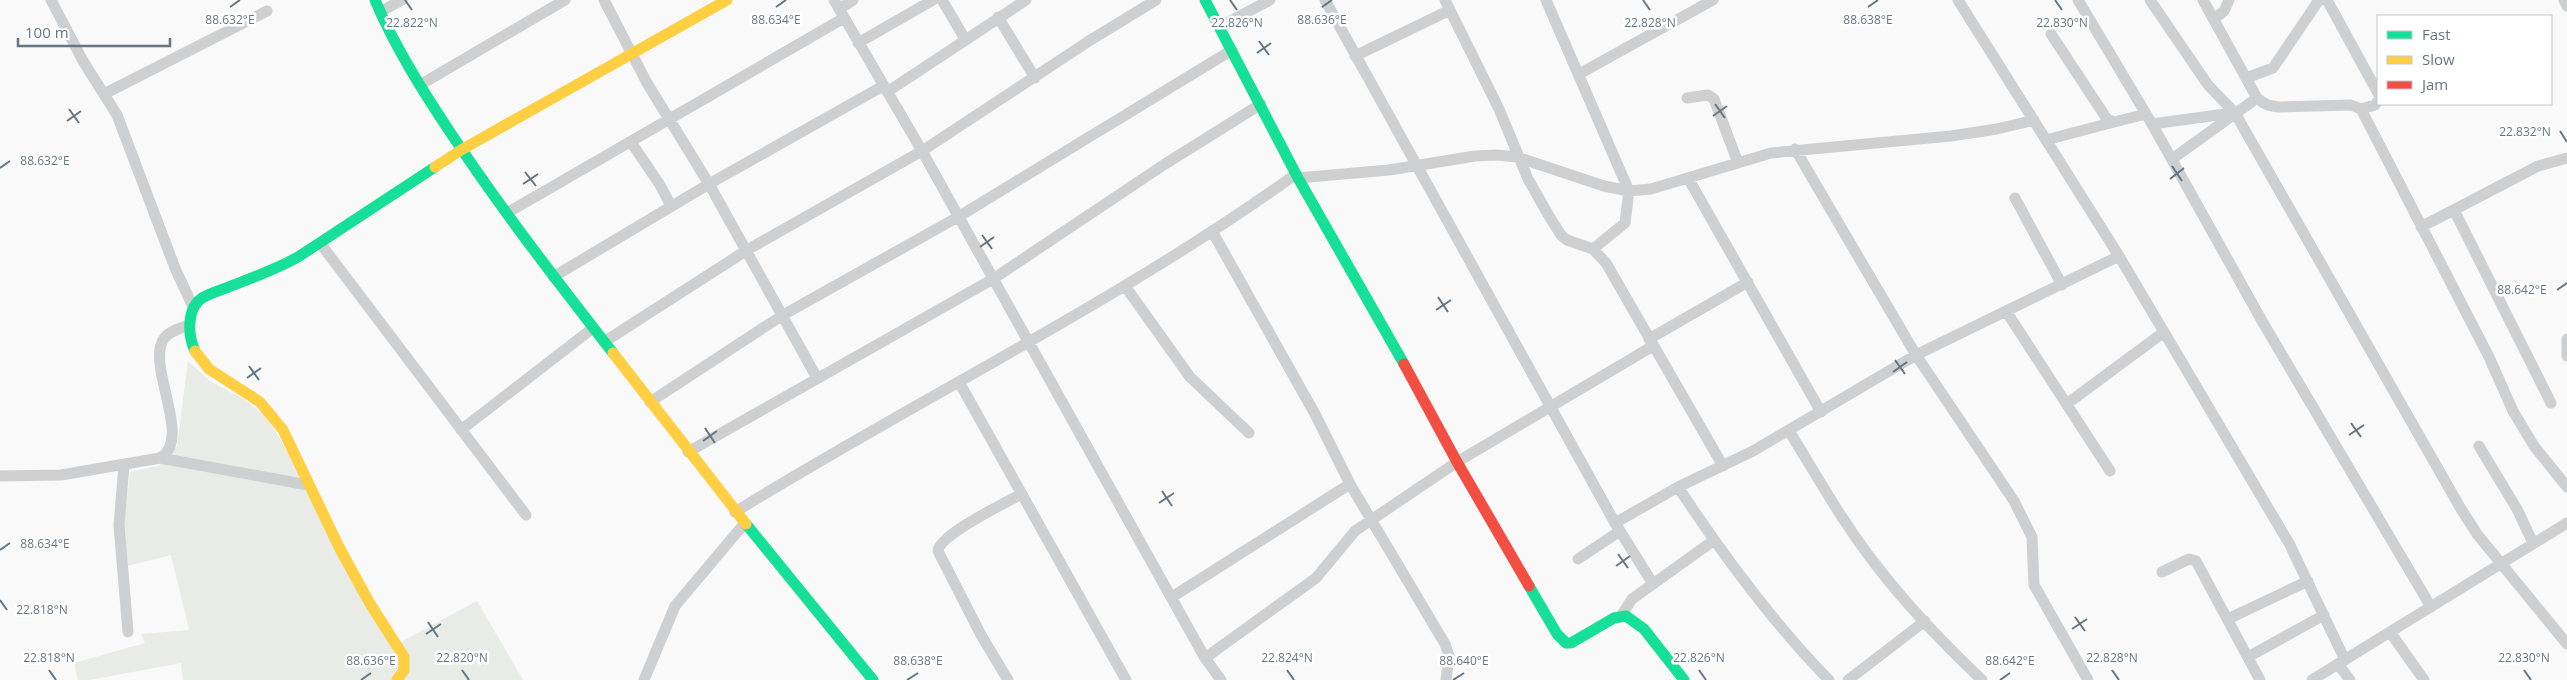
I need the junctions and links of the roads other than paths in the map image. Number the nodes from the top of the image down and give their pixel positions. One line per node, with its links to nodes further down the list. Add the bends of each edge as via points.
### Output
1 (51, 0): 46 (street)
2 (375, 0): 30 (street)
3 (402, 0): 30 (street)
4 (565, 0): 43 (street)
5 (604, 0): 38 (street)
6 (727, 0): 38 (street)
7 (853, 0): 28 (street)
8 (933, 0): 36 (street)
9 (942, 0): 35 (street)
10 (1026, 0): 31 (street)
11 (1156, 0): 41 (street)
12 (1205, 0): 33 (street)
13 (1270, 0): 33 (street)
14 (1325, 0): 39 (street)
15 (1546, 0): 40 (street)
16 (1713, 0): 25 (street)
17 (1958, 0): 55 (street)
18 (2078, 0): 53 (street)
19 (2150, 0): 52 (street, via 2208,85)
20 (2203, 0): 32 (street)
21 (2229, 0): 32 (street, via 2224,11)
22 (2319, 0): 42 (street, via 2274,68)
23 (2327, 0): 45 (street)
24 (2564, 0): 27 (street)
25 (1697, 4): 40 (street)
26 (1447, 5): 39 (street); 62 (street, via 1499,109)
27 (2567, 6)
28 (839, 9): 36 (street); 54 (street)
29 (267, 11): 46 (street)
30 (380, 12): 43 (street)
31 (998, 17): 35 (street); 41 (street)
32 (2214, 19): 42 (street)
33 (1219, 26): 37 (street)
34 (2051, 34): 56 (street, via 2107,119)
35 (965, 39): 44 (street)
36 (858, 42): 44 (street)
37 (1232, 50): 50 (street); 75 (street)
38 (631, 52): 54 (street); 60 (street)
39 (1355, 56): 66 (street)
40 (1578, 74): 70 (street)
41 (1034, 78): 61 (street)
42 (2246, 78): 48 (street)
43 (420, 85): 60 (street)
44 (885, 89): 61 (street); 69 (street)
45 (2377, 91)
46 (104, 94): 87 (street, via 117,116 175,268)
47 (1687, 98): 65 (street, via 1708,95 1714,99)
48 (2258, 98): 51 (street, via 2269,106 2351,105); 52 (street)
49 (2377, 102): 51 (street)
50 (1262, 104): 67 (street); 83 (street, via 1165,164)
51 (2361, 109): 76 (street)
52 (2234, 113): 53 (street); 64 (street); 131 (street, via 2461,509)
53 (2149, 119): 56 (street); 64 (street)
54 (670, 120): 58 (street); 69 (street)
55 (2034, 120): 57 (street); 59 (street, via 1952,136)
56 (2114, 122): 57 (street)
57 (2046, 140): 81 (street)
58 (631, 142): 72 (street); 74 (street)
59 (1796, 149): 65 (street); 97 (street)
60 (461, 150): 74 (street); 78 (street)
61 (922, 151): 75 (street); 80 (street)
62 (1517, 157): 66 (street, via 1475,156); 70 (street); 79 (street, via 1561,235)
63 (2567, 158): 73 (street, via 2538,166)
64 (2172, 160): 136 (street, via 2262,321)
65 (1738, 163): 68 (street)
66 (1416, 166): 67 (street); 104 (street)
67 (1297, 176): 77 (street); 112 (street)
68 (1688, 178): 70 (street, via 1650,189); 84 (street)
69 (709, 184): 72 (street); 80 (street)
70 (1629, 191): 79 (street, via 1625,223)
71 (2015, 198): 85 (street)
72 (671, 206): 82 (street)
73 (2454, 210): 76 (street); 103 (street)
74 (507, 213): 82 (street)
75 (958, 217): 83 (street); 89 (street)
76 (2421, 227): 120 (street, via 2521,425)
77 (1212, 231): 86 (street); 117 (street, via 1315,414)
78 (320, 243): 87 (street, via 280,267 202,298); 106 (street)
79 (1594, 249): 95 (street, via 1606,263)
80 (747, 250): 89 (street); 94 (street)
81 (2119, 256): 85 (street); 92 (street)
82 (553, 277): 91 (street)
83 (993, 279): 96 (street); 99 (street)
84 (1748, 282): 95 (street); 105 (street)
85 (2062, 284): 88 (street)
86 (1124, 286): 96 (street); 108 (street, via 1190,377)
87 (194, 307): 90 (street)
88 (2006, 311): 97 (street); 102 (street)
89 (783, 315): 99 (street); 101 (street)
90 (190, 325): 111 (street, via 167,335 161,346 172,444 168,454); 118 (street, via 193,349 209,370 252,394 269,410)
91 (593, 328): 94 (street); 106 (street)
92 (2164, 332): 102 (street); 133 (street)
93 (2567, 339): 98 (street)
94 (604, 342): 101 (street)
95 (1651, 342): 104 (street); 114 (street)
96 (1029, 344): 100 (street); 135 (street)
97 (1916, 356): 105 (street); 158 (street, via 2014,501 2032,537 2034,585)
98 (2567, 356)
99 (817, 378): 110 (street)
100 (959, 382): 121 (street); 122 (street)
101 (650, 402): 110 (street)
102 (2068, 403): 115 (street)
103 (2551, 403)
104 (1550, 407): 112 (street); 127 (street)
105 (1821, 412): 107 (street)
106 (461, 430): 123 (street)
107 (1789, 431): 114 (street); 140 (street, via 1876,566)
108 (1249, 433)
109 (2479, 446): 129 (street)
110 (688, 452): 122 (street)
111 (160, 458): 113 (street); 118 (street)
112 (1457, 462): 124 (street); 138 (street, via 1562,640 1571,643)
113 (124, 465): 116 (street, via 61,475); 141 (street, via 119,525)
114 (1723, 466): 119 (street)
115 (2110, 471)
116 (0, 476)
117 (1350, 484): 124 (street); 135 (street)
118 (308, 486): 147 (street, via 372,608 404,658 404,671)
119 (1678, 487): 127 (street); 128 (street)
120 (2567, 487)
121 (1021, 494): 150 (street, via 953,534 941,543 938,552); 151 (street)
122 (735, 512): 126 (street)
123 (526, 515)
124 (1371, 520): 145 (street, via 1347,538 1316,578); 153 (street, via 1445,644 1449,656)
125 (2567, 523): 129 (street)
126 (744, 524): 148 (street, via 675,606); 149 (street)
127 (1617, 527): 130 (street); 134 (street)
128 (1713, 541): 134 (street); 155 (street)
129 (2534, 543): 131 (street)
130 (1578, 559)
131 (2501, 562): 136 (street); 143 (street)
132 (2162, 572): 139 (street, via 2189,559 2196,561)
133 (2308, 581): 137 (street); 139 (street)
134 (1653, 584): 138 (street, via 1627,603)
135 (1172, 597): 145 (street)
136 (2431, 607): 142 (street)
137 (2324, 615): 144 (street); 146 (street)
138 (1621, 616): 154 (street, via 1630,618 1644,629)
139 (2228, 619): 144 (street)
140 (1926, 621): 156 (street); 157 (street)
141 (128, 632)
142 (2390, 632): 146 (street); 162 (street)
143 (2567, 644)
144 (2248, 657): 159 (street)
145 (1205, 658): 152 (street)
146 (2342, 662): 160 (street); 161 (street)
147 (397, 680)
148 (644, 680)
149 (873, 680)
150 (1008, 680)
151 (1126, 680)
152 (1221, 680)
153 (1446, 680)
154 (1684, 680)
155 (1829, 680)
156 (1848, 680)
157 (1982, 680)
158 (2088, 680)
159 (2260, 680)
160 (2312, 680)
161 (2350, 680)
162 (2424, 680)

